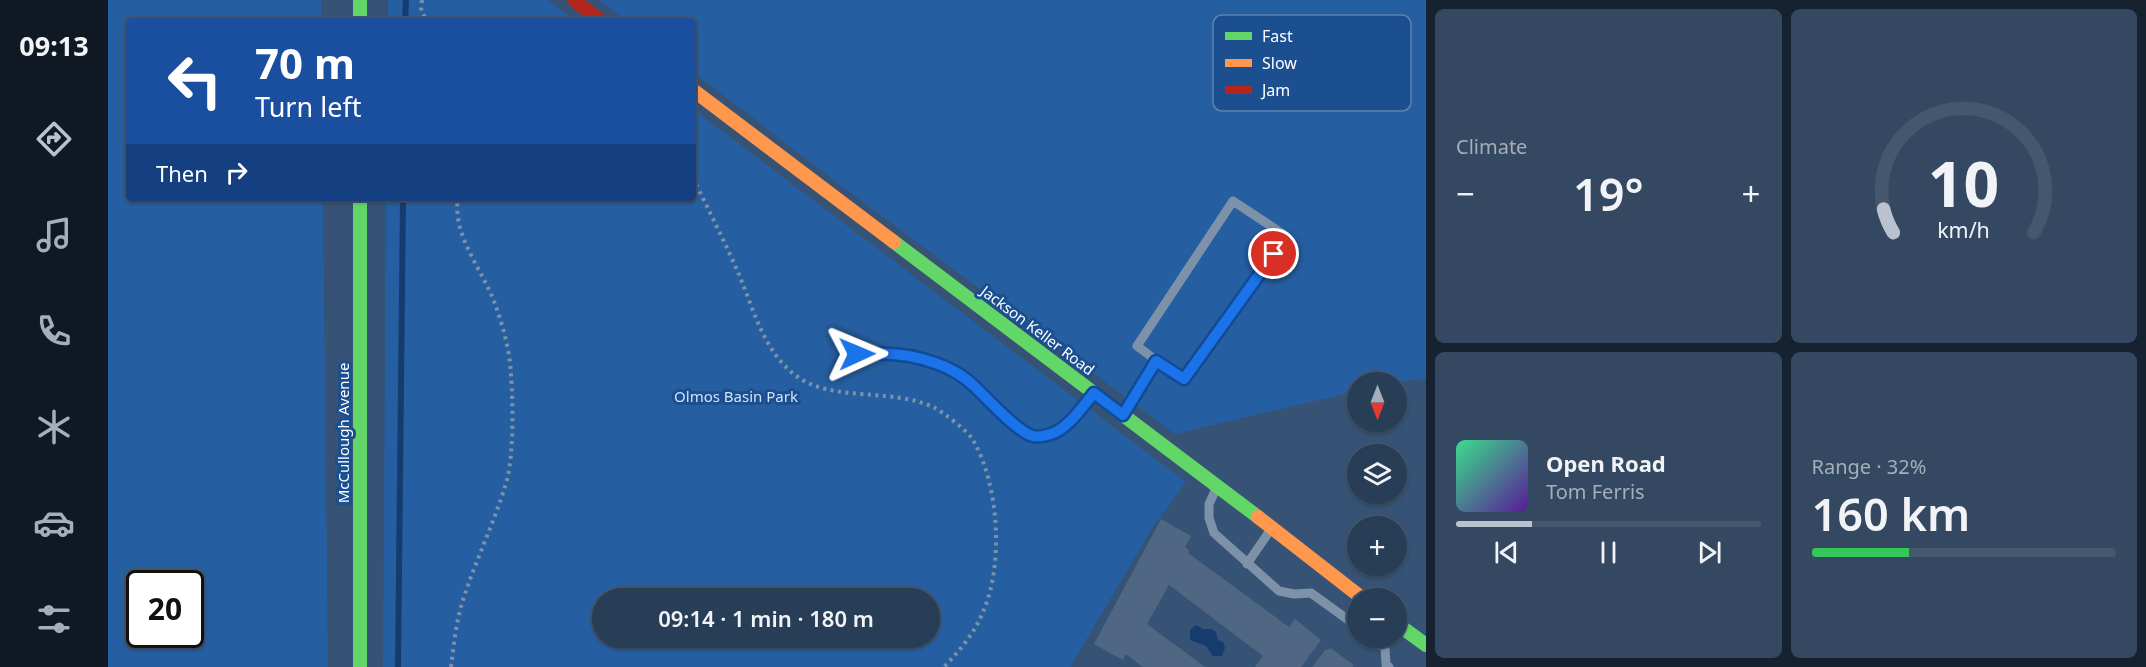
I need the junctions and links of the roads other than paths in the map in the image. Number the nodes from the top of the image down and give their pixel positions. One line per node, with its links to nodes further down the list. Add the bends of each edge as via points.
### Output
1 (360, 0): 3 (main road)
2 (574, 0): 4 (main road)
3 (360, 18)
4 (597, 18)
5 (696, 92): 9 (main road, Jackson Keller Road)
6 (360, 201): 19 (main road, McCullough Avenue)
7 (857, 354): 9 (lane, via 905,355 939,364 971,383 1032,436 1054,434)
8 (1156, 361): 8 (lane, via 1184,379 1286,236 1233,201 1137,346); 10 (lane)
9 (1094, 393): 10 (main road, Jackson Keller Road)
10 (1123, 415): 11 (main road, Jackson Keller Road)
11 (1217, 486): 12 (main road, Jackson Keller Road); 13 (lane, via 1209,504 1214,533)
12 (1272, 528): 13 (lane); 14 (main road, Jackson Keller Road)
13 (1247, 564): 15 (lane, via 1279,591 1311,593)
14 (1349, 588)
15 (1347, 619)
16 (1407, 631): 17 (main road)
17 (1426, 645)
18 (1384, 648): 20 (lane)
19 (360, 667)
20 (1389, 667)

